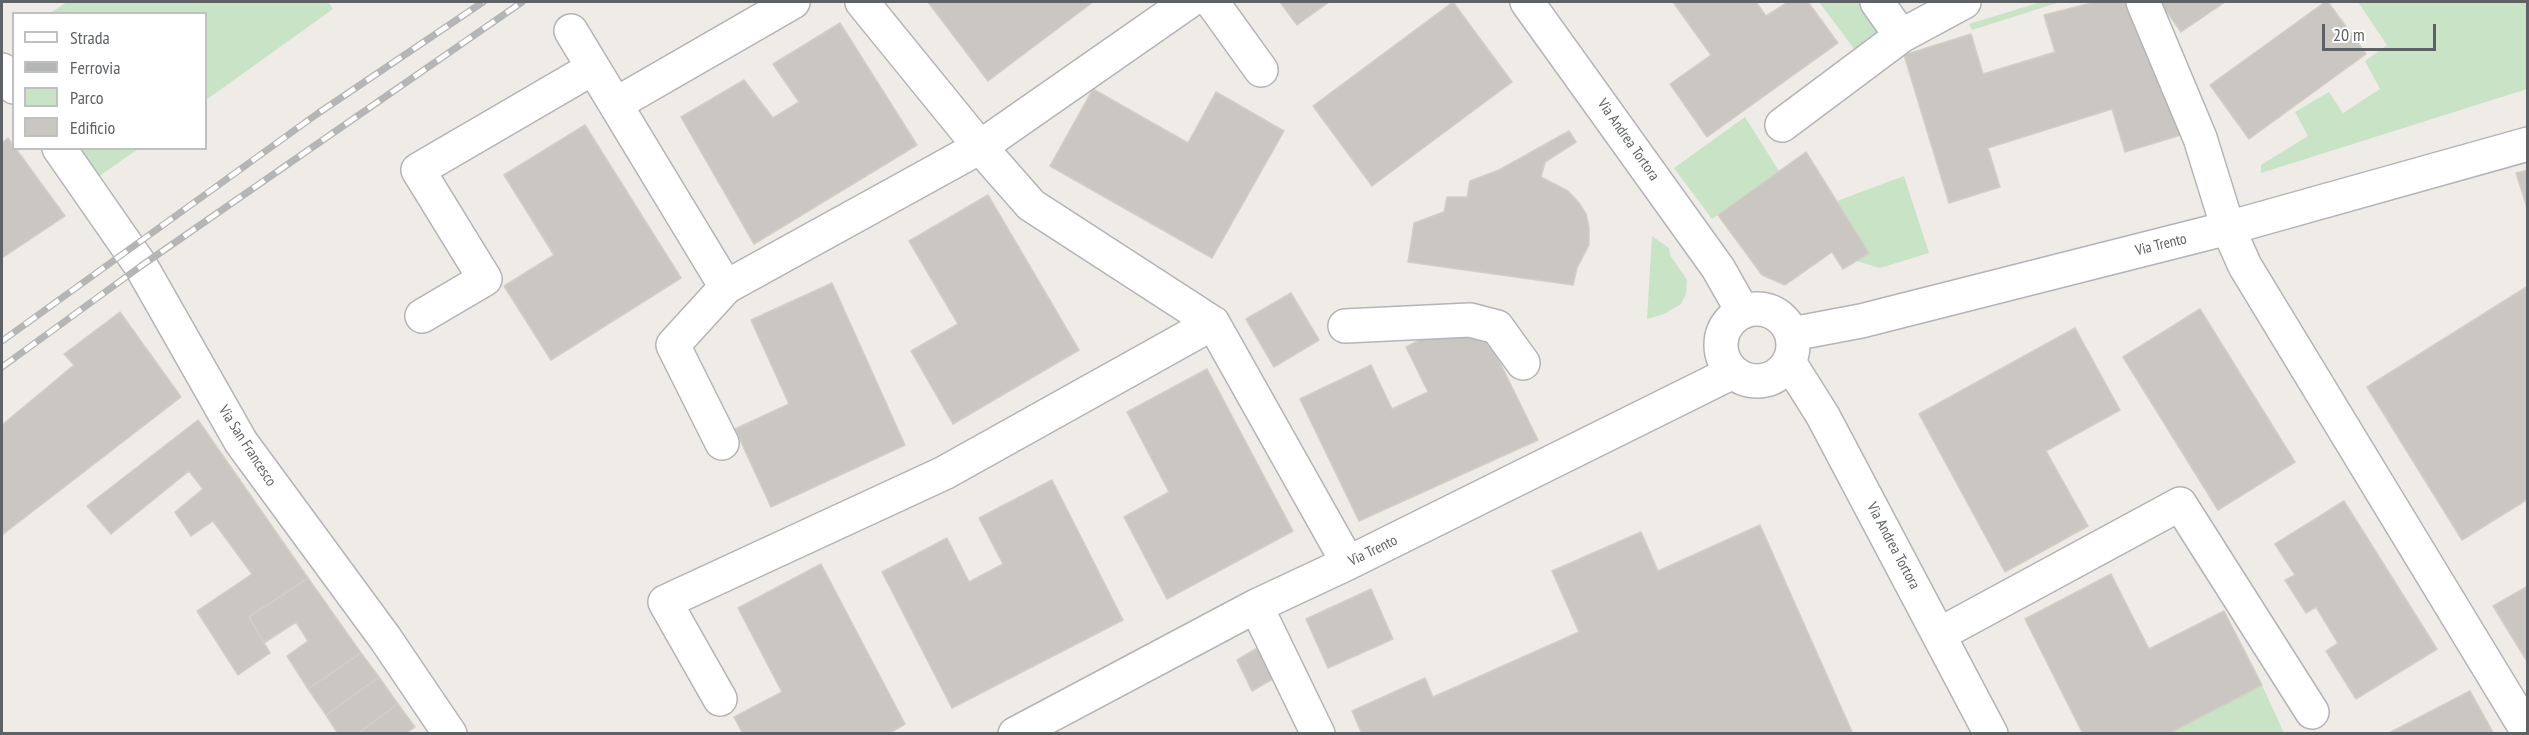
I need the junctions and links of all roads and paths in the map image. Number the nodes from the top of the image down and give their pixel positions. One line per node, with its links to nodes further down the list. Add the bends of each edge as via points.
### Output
1 (793, 2): 15 (street)
2 (862, 2): 18 (street)
3 (1188, 2): 18 (street)
4 (1212, 2): 13 (street)
5 (1527, 2): 22 (street, Via Andrea Tortora, via 1718,268)
6 (1877, 2): 10 (street)
7 (1964, 2): 10 (street)
8 (2143, 2): 20 (street, via 2200,138)
9 (571, 30): 11 (street)
10 (1901, 36): 16 (street)
11 (593, 68): 15 (street); 23 (street, via 418,170 485,279)
12 (2, 70): 14 (street)
13 (1261, 70)
14 (12, 84)
15 (616, 104): 21 (street)
16 (1782, 125)
17 (2528, 144): 20 (street, Via Trento)
18 (980, 147): 21 (street); 24 (street, via 1031,205)
19 (60, 150): 36 (street, Via San Francesco, via 141,266 241,442 385,638)
20 (2228, 228): 26 (street, Via Trento, via 1854,323); 35 (street, via 2245,266)
21 (726, 287): 29 (street, via 673,345)
22 (1743, 312): 26 (street, via 1767,310 1778,315 1786,324); 28 (street, via 1733,319 1722,339 1721,351)
23 (422, 316)
24 (1213, 323): 30 (street); 33 (street, via 944,473 665,602)
25 (1345, 326): 27 (street, via 1470,320 1497,327)
26 (1791, 348): 28 (street, via 1783,371 1763,381 1742,378); 32 (street, Via Andrea Tortora)
27 (1523, 363)
28 (1733, 372): 30 (street, Via Trento)
29 (722, 443)
30 (1348, 563): 31 (street, Via Trento)
31 (1256, 606): 37 (street, Via Trento); 38 (street)
32 (1940, 634): 34 (street, via 2180,504); 39 (street, Via Andrea Tortora)
33 (720, 699)
34 (2312, 712)
35 (2528, 732)
36 (450, 734)
37 (1015, 734)
38 (1318, 734)
39 (1991, 734)

